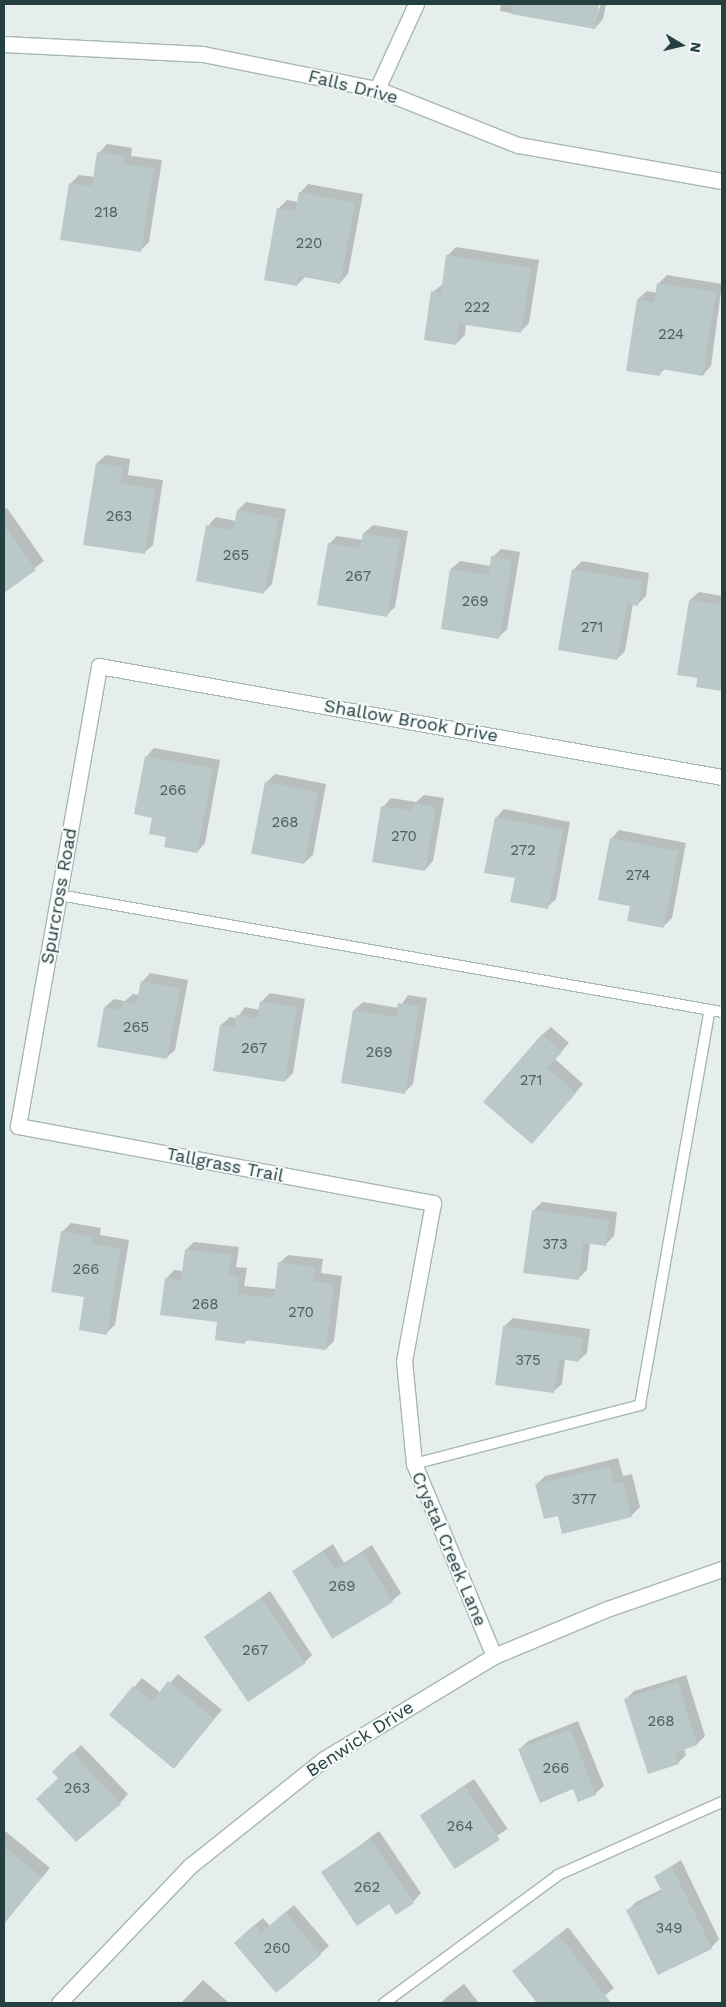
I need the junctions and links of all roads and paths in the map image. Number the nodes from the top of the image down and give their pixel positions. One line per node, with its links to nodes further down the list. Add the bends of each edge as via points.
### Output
1 (416, 4): 3 (street)
2 (4, 44): 3 (street, Falls Drive, via 203,54)
3 (377, 89): 4 (street, Falls Drive, via 518,145)
4 (722, 182)
5 (99, 666): 6 (street, Shallow Brook Drive); 7 (street, Spurcross Road)
6 (722, 777)
7 (58, 896): 8 (lane); 10 (street, Spurcross Road)
8 (710, 1010): 9 (lane); 12 (lane, via 640,1405)
9 (722, 1012)
10 (18, 1126): 11 (street, Tallgrass Trail)
11 (433, 1203): 12 (street, Crystal Creek Lane, via 404,1361)
12 (414, 1464): 14 (street, Crystal Creek Lane)
13 (722, 1569): 14 (street, Benwick Drive, via 607,1609)
14 (494, 1656): 16 (street, Benwick Drive, via 324,1759 190,1866)
15 (722, 1802): 17 (lane, via 558,1875)
16 (59, 2003)
17 (384, 2003)

